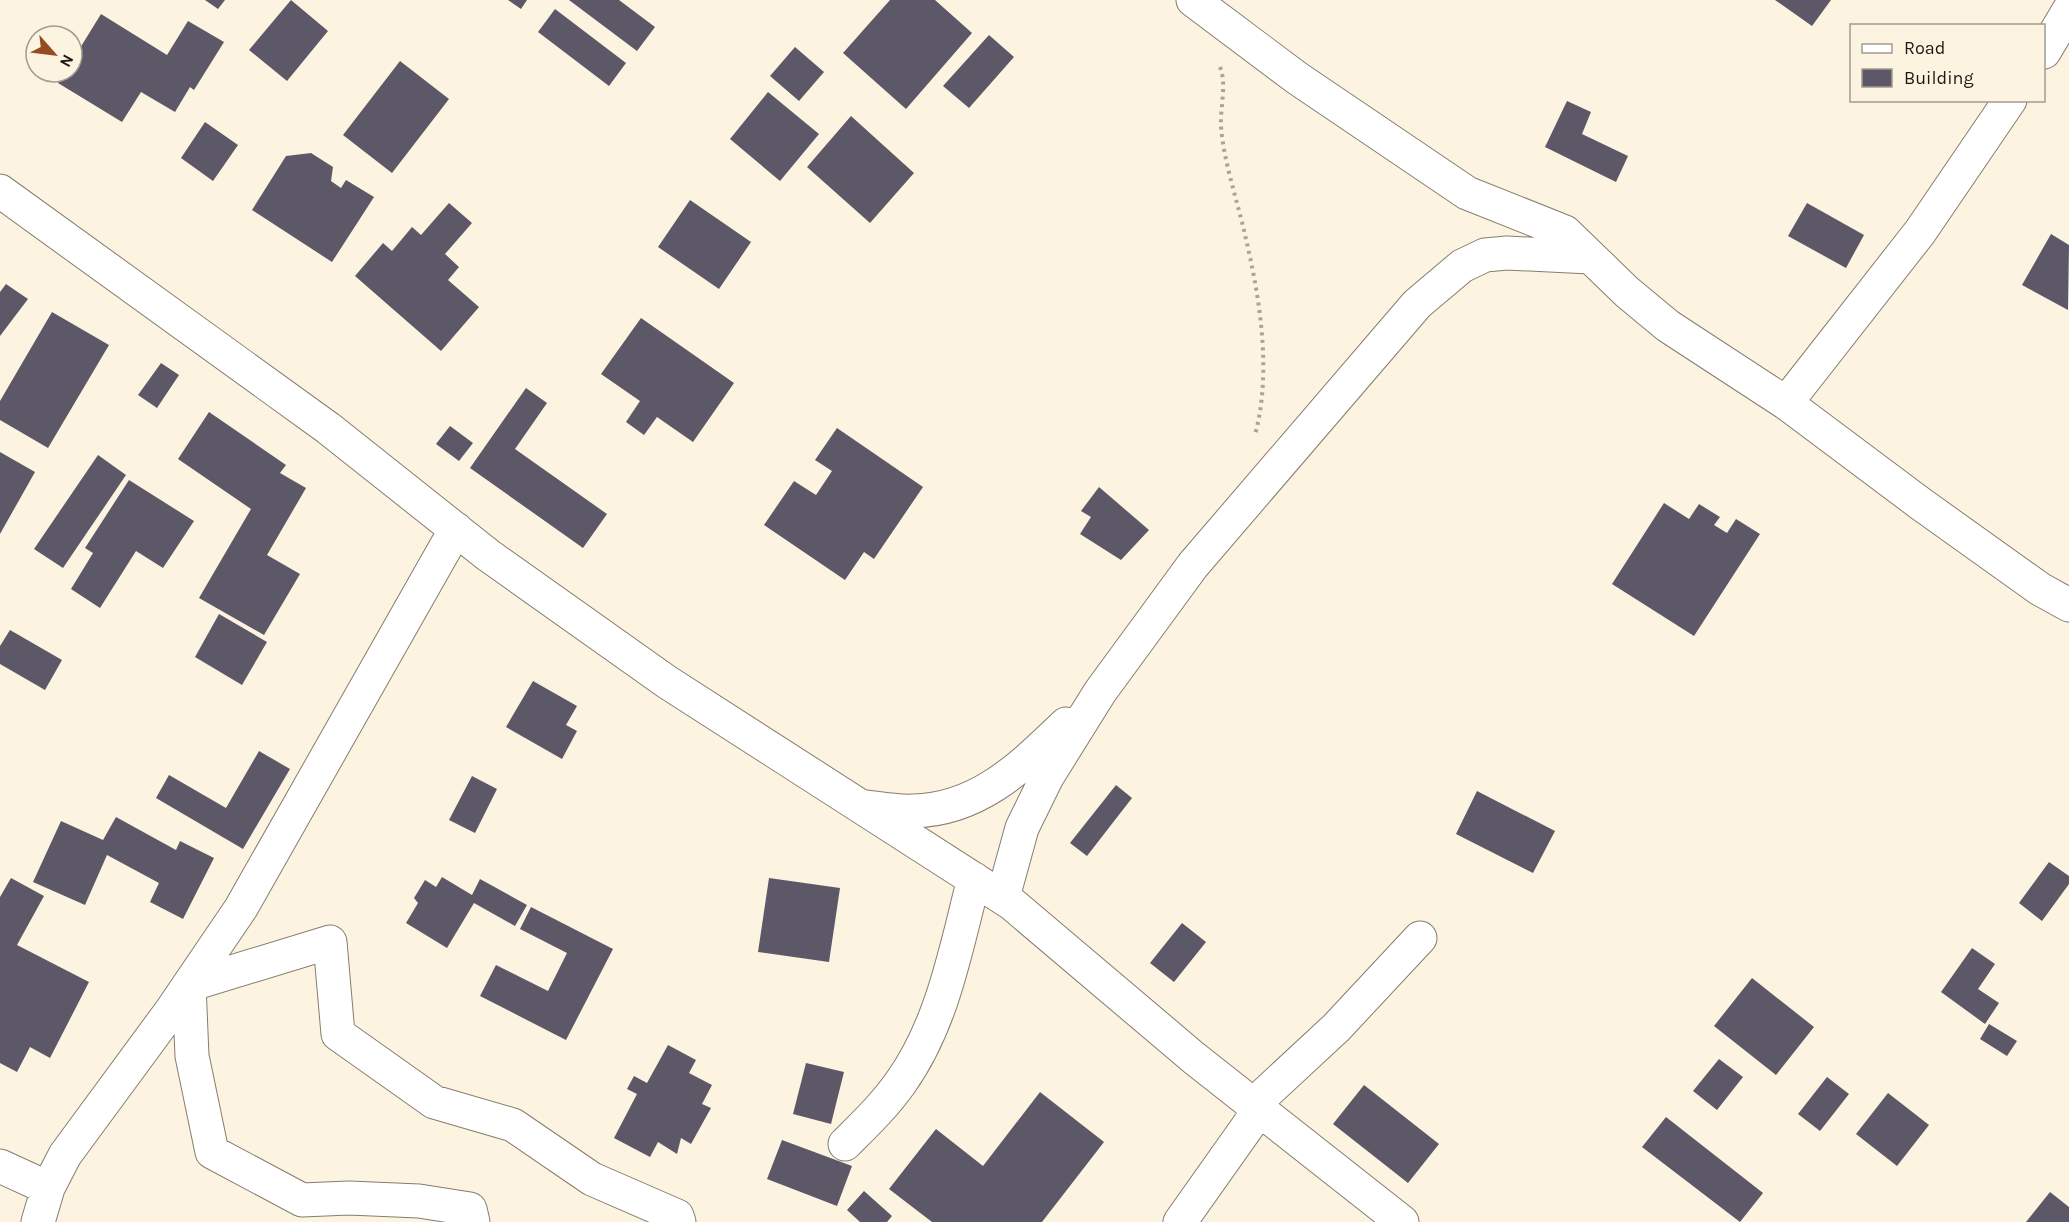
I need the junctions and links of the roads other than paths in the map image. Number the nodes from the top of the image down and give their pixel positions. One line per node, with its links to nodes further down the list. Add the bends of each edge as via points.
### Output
1 (1193, 0): 6 (street, via 1297,78 1467,193 1565,232)
2 (2069, 9): 3 (street)
3 (2045, 49)
4 (2009, 102): 7 (street, via 1920,232)
5 (0, 192): 8 (street, via 328,428)
6 (1590, 257): 7 (street, via 1668,326); 10 (street, via 1485,255 1462,266 1417,304 1192,565)
7 (1786, 403): 9 (street, via 2040,589)
8 (456, 529): 11 (street, via 667,682); 15 (street, via 241,908)
9 (2069, 605)
10 (1100, 692): 11 (street, via 1018,770 992,789 973,798 914,812); 13 (street, via 1047,777 1022,828)
11 (864, 807): 12 (street)
12 (974, 879): 13 (street); 17 (street, via 951,974 932,1025 902,1080)
13 (1003, 897): 16 (street)
14 (1420, 938): 16 (street)
15 (189, 985): 19 (street, via 65,1155); 21 (street, via 192,1056 212,1152 302,1200 419,1201 470,1209); 22 (street, via 330,942 338,1034 434,1102 513,1125 592,1179 676,1216)
16 (1256, 1107): 23 (street); 24 (street)
17 (845, 1144)
18 (0, 1166): 19 (street)
19 (48, 1188): 20 (street)
20 (38, 1222)
21 (473, 1222)
22 (679, 1222)
23 (1180, 1222)
24 (1402, 1222)

